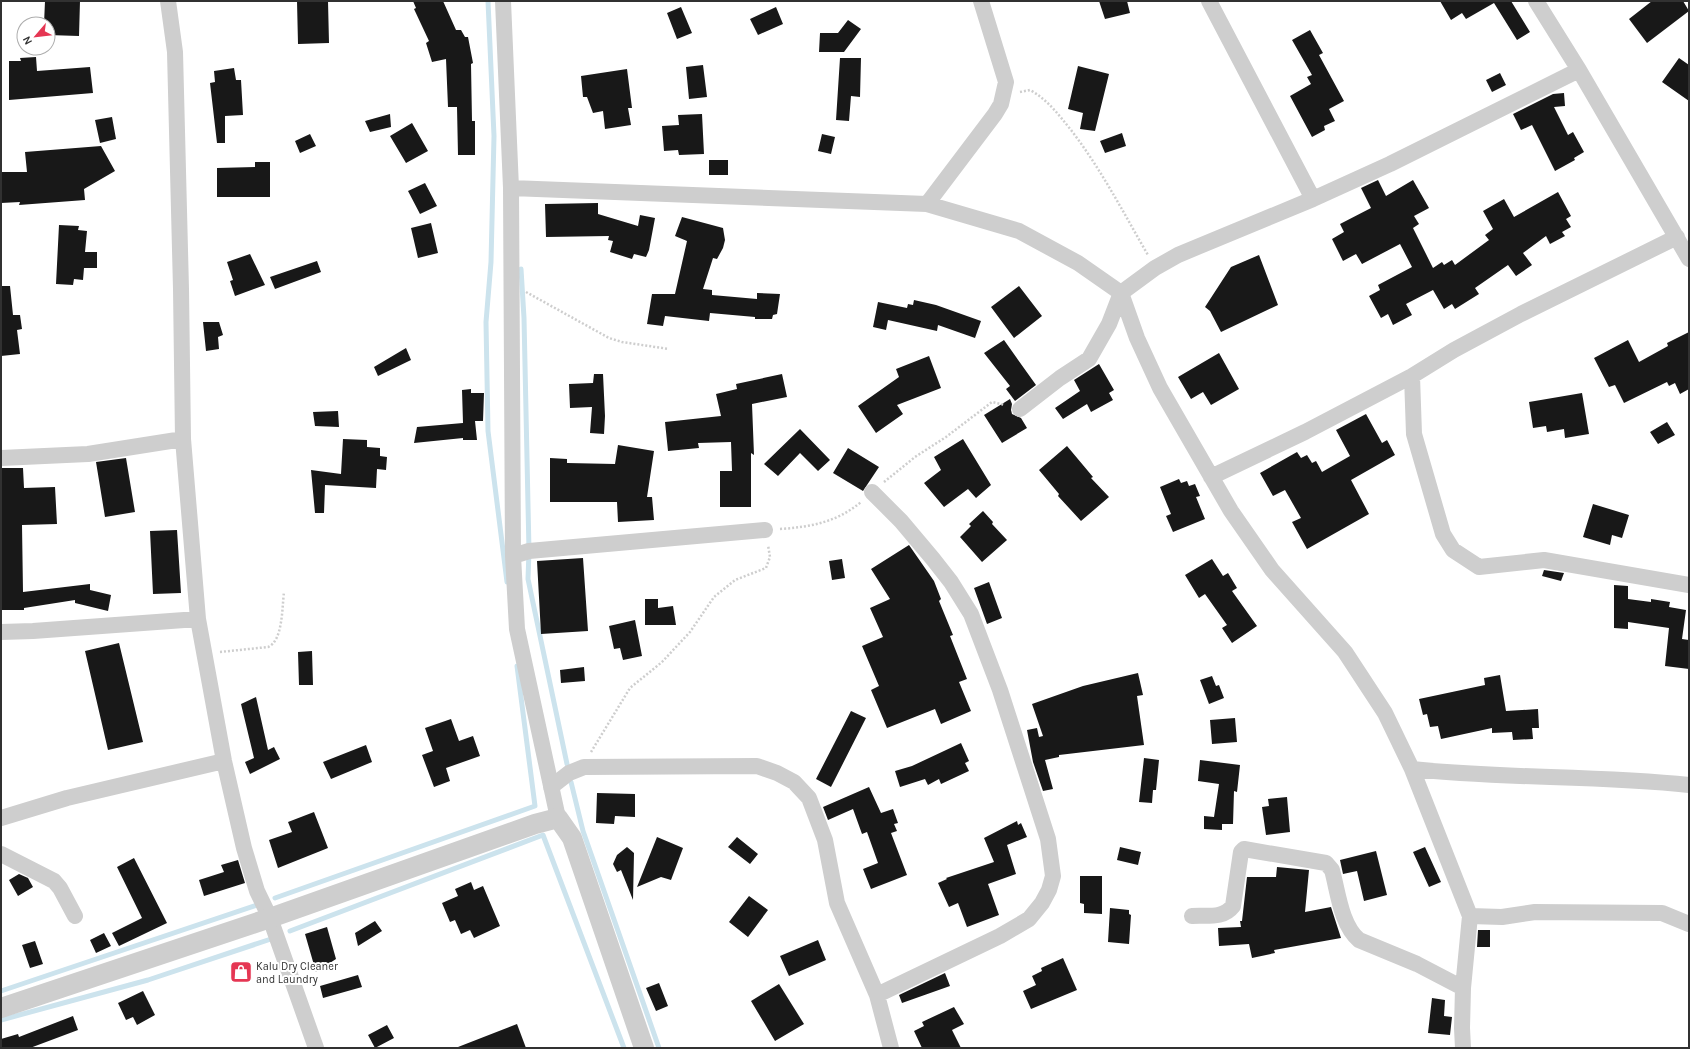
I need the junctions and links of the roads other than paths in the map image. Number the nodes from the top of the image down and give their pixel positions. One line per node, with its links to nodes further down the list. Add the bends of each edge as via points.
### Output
1 (168, 1): 15 (street, via 175,52)
2 (503, 1): 7 (street)
3 (981, 1): 9 (street, via 1006,82 1004,95 995,114)
4 (1209, 1): 8 (street)
5 (1536, 1): 6 (street)
6 (1579, 70): 8 (street, via 1390,164); 10 (street)
7 (511, 188): 9 (street); 20 (street)
8 (1313, 199): 12 (street, via 1178,255)
9 (927, 204): 12 (street, via 1019,231 1078,263)
10 (1677, 237): 11 (street); 13 (street, via 1521,314)
11 (1689, 259)
12 (1121, 293): 14 (street, via 1109,324 1089,359); 17 (street, via 1137,338 1160,388)
13 (1412, 376): 17 (street); 21 (street, via 1414,434 1443,534 1453,550 1479,567 1544,560)
14 (1020, 409)
15 (183, 439): 16 (street, via 88,454); 22 (street)
16 (1, 458)
17 (1211, 477): 25 (street, via 1272,570 1345,652 1385,713)
18 (872, 492): 37 (street, via 933,559 971,614 1000,690 1048,839 1053,876 1042,903 1029,919 1000,936)
19 (765, 530): 20 (street, via 529,551)
20 (513, 556): 27 (street, via 517,629)
21 (1689, 585)
22 (198, 620): 23 (street); 24 (street)
23 (1, 632)
24 (224, 760): 28 (street, via 67,798); 34 (street, via 256,891)
25 (1412, 769): 26 (street, via 1456,774 1638,780); 33 (street)
26 (1689, 785)
27 (551, 787): 29 (street); 37 (street, via 570,773 584,767 757,766 794,782 809,798 824,840 837,903)
28 (1, 818)
29 (558, 818): 34 (street); 40 (street, via 572,838)
30 (1, 854): 31 (street, via 54,880)
31 (75, 916)
32 (1192, 916): 36 (street, via 1223,915 1233,906 1241,852 1244,849 1326,863 1332,870 1353,935)
33 (1470, 916): 35 (street, via 1502,917 1535,912 1662,913); 36 (street)
34 (270, 918): 38 (street); 39 (street)
35 (1689, 924)
36 (1463, 988): 42 (street)
37 (877, 995): 41 (street)
38 (1, 1008)
39 (316, 1048)
40 (644, 1048)
41 (891, 1048)
42 (1463, 1048)

